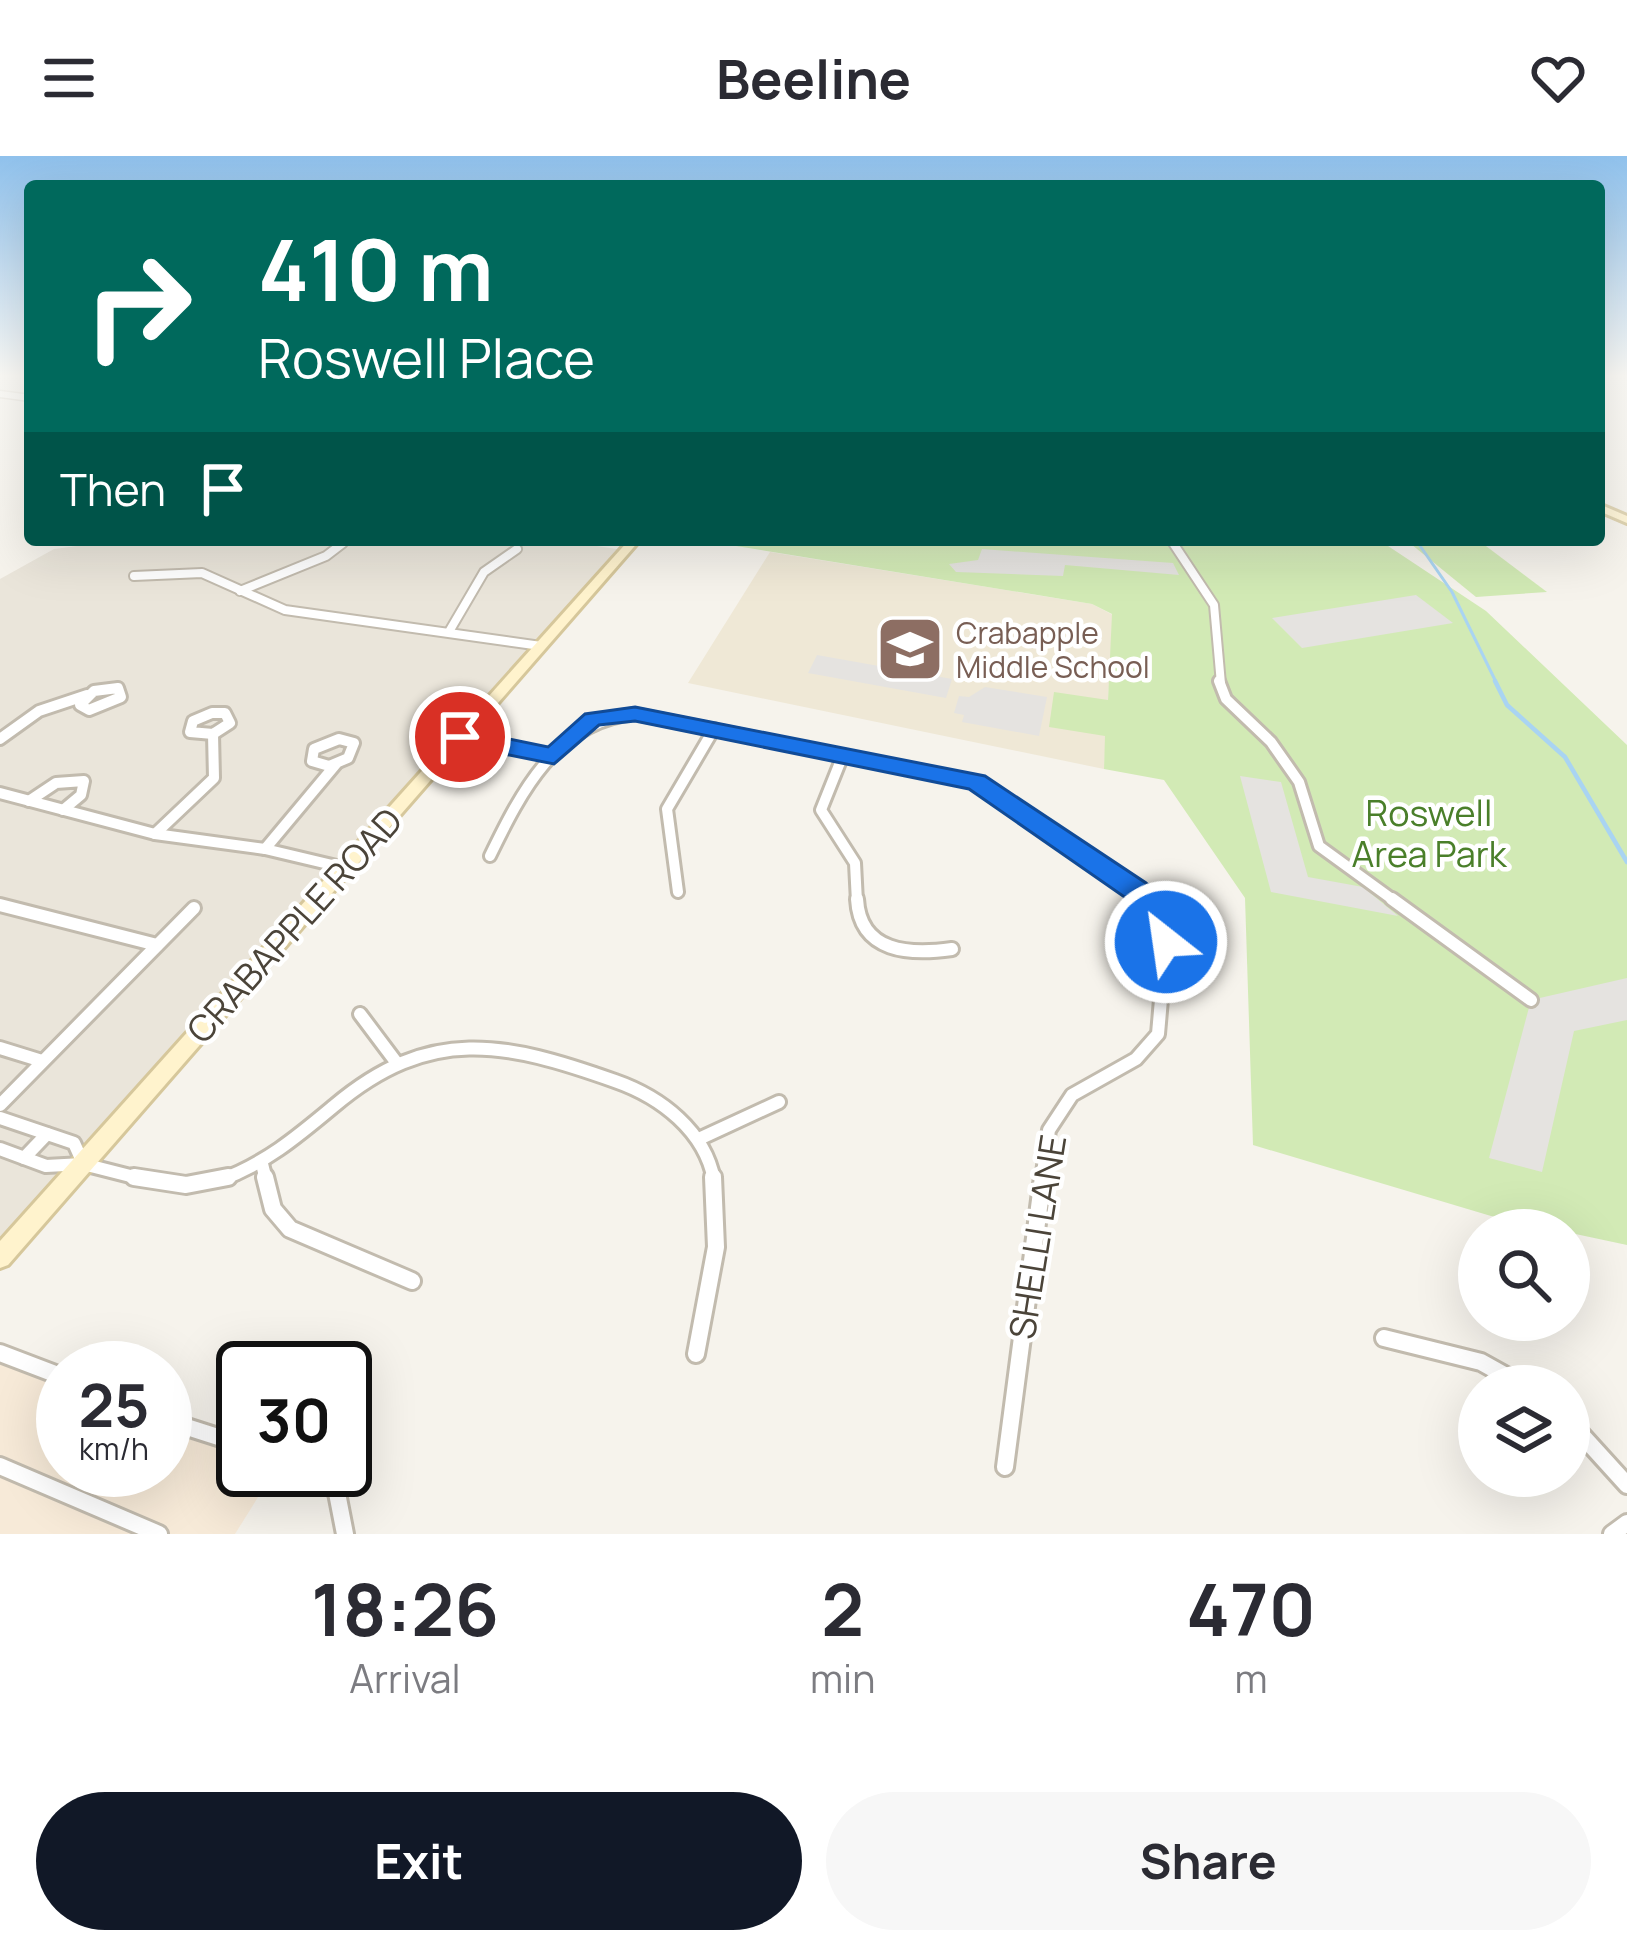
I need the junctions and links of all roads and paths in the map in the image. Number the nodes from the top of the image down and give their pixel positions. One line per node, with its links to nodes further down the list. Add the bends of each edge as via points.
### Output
1 (339, 546): 6 (street)
2 (630, 546): 8 (street, CRABAPPLE ROAD)
3 (1175, 546): 29 (street, via 1214,604 1226,699 1283,758 1319,846)
4 (517, 549): 7 (street, via 485,567)
5 (134, 576): 6 (street, via 184,570)
6 (240, 591): 7 (street, via 306,614)
7 (450, 630): 8 (street)
8 (541, 646): 12 (street, CRABAPPLE ROAD)
9 (87, 694): 13 (street, via 39,711)
10 (714, 729): 14 (street, SHELLI LANE); 15 (street, SHELLI LANE, via 611,714 579,727); 24 (street, via 668,808)
11 (213, 734): 20 (street, via 214,778)
12 (460, 737): 15 (street); 23 (street, CRABAPPLE ROAD)
13 (0, 739)
14 (843, 755): 28 (street, via 821,810 855,863 858,919 885,948 906,956); 52 (street, SHELLI LANE, via 988,787 1136,891 1165,930 1158,1034 1136,1059 1072,1095 1049,1130)
15 (554, 756): 22 (street, SHELLI LANE)
16 (336, 764): 21 (street)
17 (0, 793): 18 (street)
18 (29, 801): 19 (street); 19 (street, via 56,783 84,781)
19 (63, 810): 20 (street)
20 (155, 834): 21 (street)
21 (265, 849): 23 (street)
22 (490, 856)
23 (345, 868): 41 (street, CRABAPPLE ROAD)
24 (678, 892)
25 (0, 905): 27 (street)
26 (194, 908): 27 (street)
27 (158, 945): 32 (street)
28 (952, 949)
29 (1531, 1000)
30 (360, 1014): 33 (street)
31 (0, 1048): 32 (street)
32 (42, 1061): 35 (street)
33 (396, 1062): 38 (street, via 472,1041 627,1081 674,1108); 42 (street)
34 (779, 1102): 38 (street)
35 (0, 1105)
36 (0, 1118): 37 (street)
37 (46, 1135): 40 (street); 41 (street, via 74,1143)
38 (701, 1138): 47 (street, via 720,1192 716,1266)
39 (0, 1149): 40 (street)
40 (24, 1158): 41 (street, via 50,1167)
41 (83, 1163): 42 (street, via 152,1185 190,1186); 43 (street, CRABAPPLE ROAD)
42 (262, 1164): 44 (street, via 273,1209 290,1229)
43 (0, 1257)
44 (412, 1281)
45 (1384, 1338): 48 (street)
46 (0, 1353): 49 (street)
47 (696, 1354)
48 (1486, 1365)
49 (36, 1367)
50 (1590, 1444): 53 (street)
51 (0, 1466): 56 (street)
52 (1005, 1467)
53 (1627, 1485)
54 (338, 1497): 57 (street)
55 (1627, 1523): 58 (street)
56 (159, 1534)
57 (345, 1534)
58 (1612, 1534)

